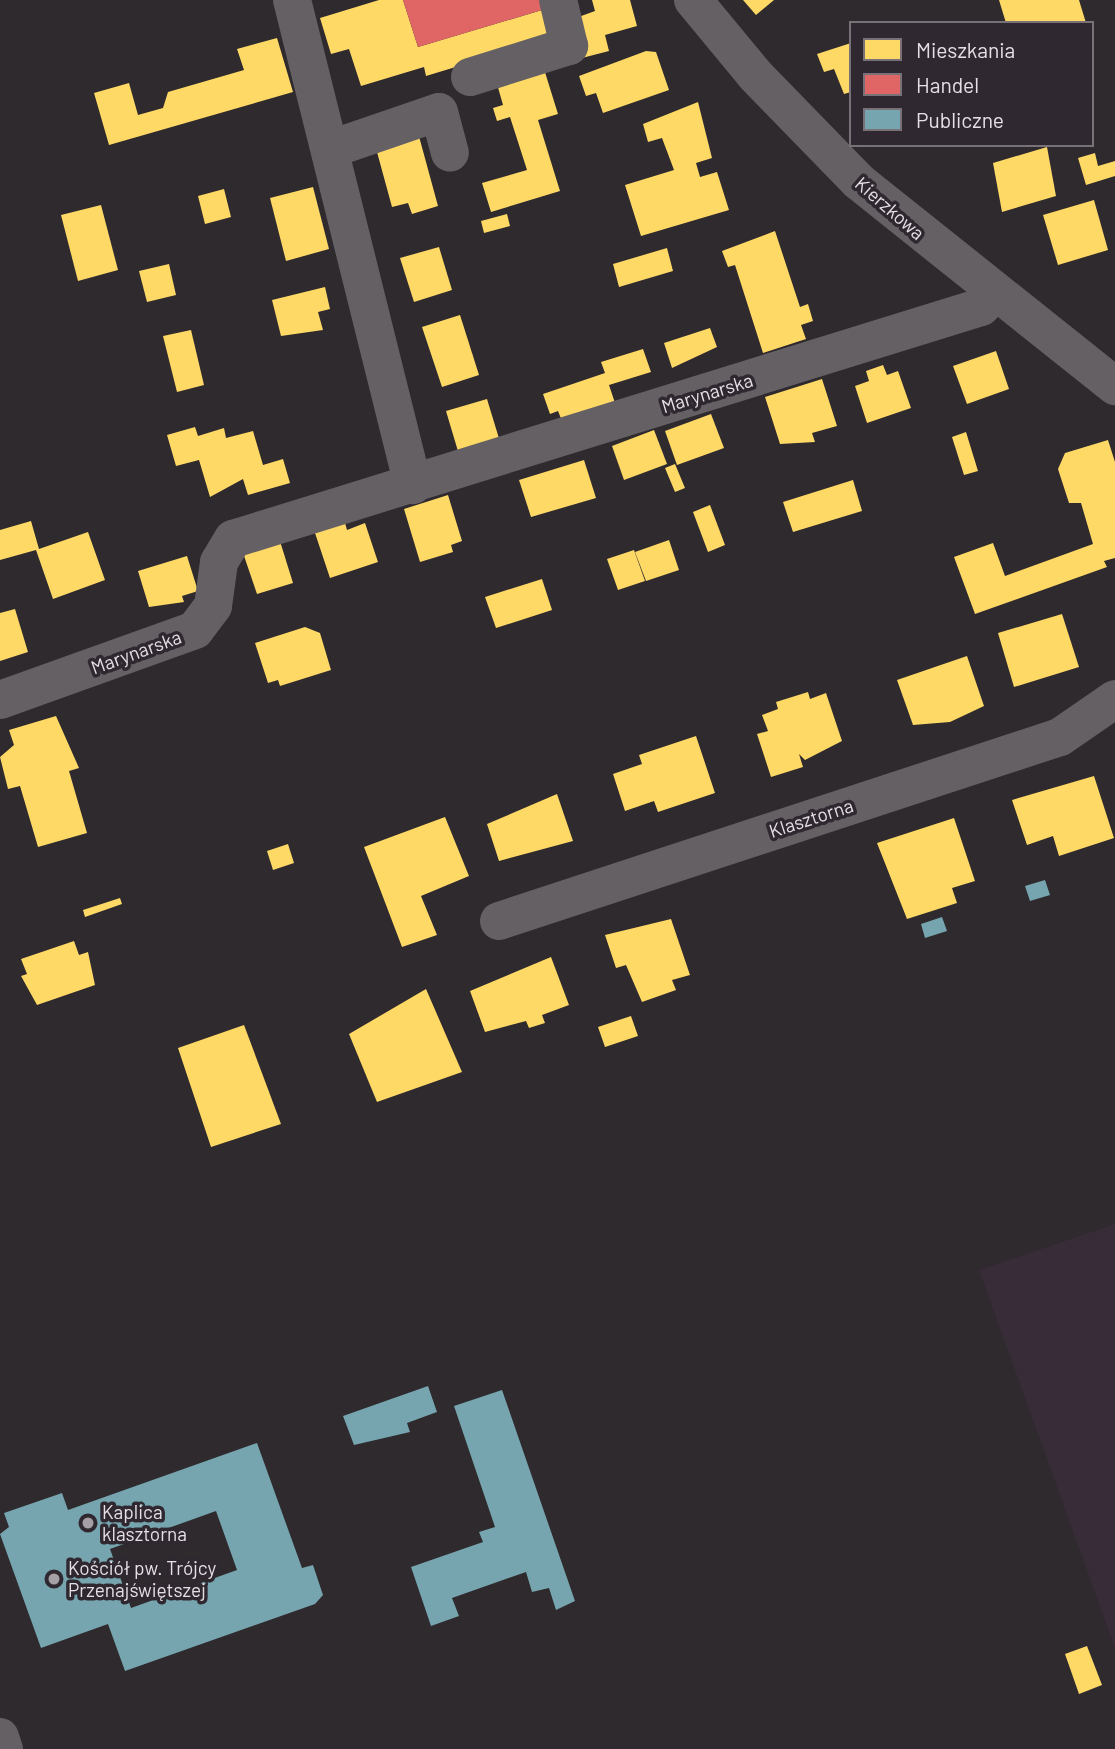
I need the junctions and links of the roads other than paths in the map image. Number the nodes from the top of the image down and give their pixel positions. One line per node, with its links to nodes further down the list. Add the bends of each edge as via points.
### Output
1 (292, 0): 5 (street)
2 (558, 0): 4 (street, via 569,46)
3 (693, 0): 7 (street, Kierzkowa, via 755,75 858,181)
4 (470, 77)
5 (331, 149): 6 (street, via 439,112); 9 (street)
6 (450, 153)
7 (995, 293): 8 (street, Kierzkowa); 9 (street, Marynarska, via 981,307)
8 (1115, 386)
9 (413, 485): 11 (street, Marynarska, via 233,539 219,562 213,606 195,630)
10 (1115, 699): 12 (street, Klasztorna, via 1060,737)
11 (0, 700)
12 (499, 921)
13 (0, 1737): 14 (street)
14 (4, 1749)

